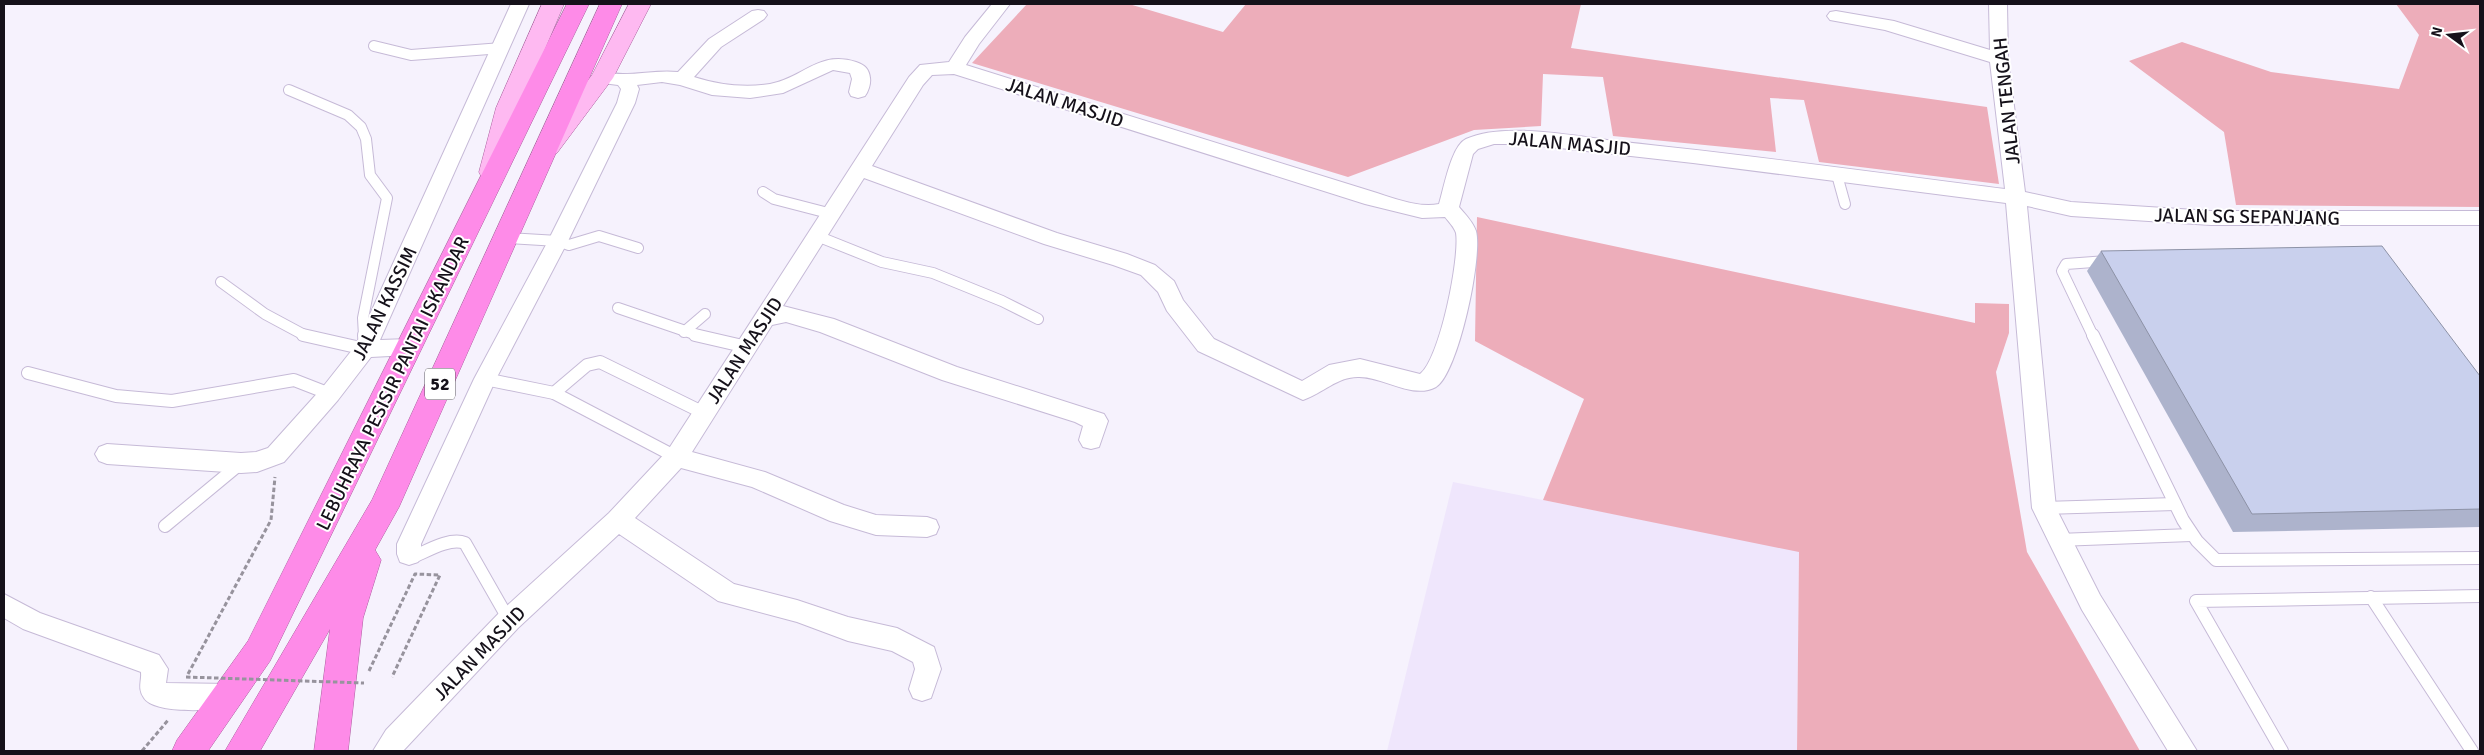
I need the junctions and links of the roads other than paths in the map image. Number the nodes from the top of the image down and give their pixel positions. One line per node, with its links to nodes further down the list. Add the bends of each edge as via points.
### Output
1 (520, 4): 11 (street, JALAN KASSIM)
2 (553, 4): 23 (main road, via 508,108)
3 (578, 4): 23 (highway, LEBUHRAYA PESISIR PANTAI ISKANDAR / 52)
4 (611, 4): 19 (highway, 52)
5 (640, 4): 14 (main road)
6 (1001, 4): 13 (street, via 971,41)
7 (1998, 4): 12 (street, JALAN TENGAH)
8 (758, 15): 15 (street, via 715,44)
9 (1836, 16): 12 (street, via 1888,25)
10 (374, 46): 11 (lane, via 411,55)
11 (502, 48): 42 (street, JALAN KASSIM)
12 (1999, 59): 24 (street, JALAN TENGAH)
13 (955, 68): 20 (street, JALAN MASJID, via 935,67 920,74); 26 (street, JALAN MASJID, via 1372,199 1430,212 1441,213)
14 (602, 78): 16 (street); 19 (main road)
15 (682, 79): 16 (street, via 662,76); 18 (street, via 712,89 750,92 776,88 831,64 846,65 858,69 862,79)
16 (624, 80): 31 (street, via 630,89 626,102)
17 (289, 90): 42 (lane, via 348,115 361,127 366,139 370,175 387,198 363,318)
18 (858, 92)
19 (548, 149): 30 (highway, 52)
20 (860, 169): 26 (street, via 1051,239 1148,270 1166,287 1183,317 1206,345 1304,391 1336,370 1360,368 1421,383 1429,381 1438,371 1453,326 1466,233); 27 (street, JALAN MASJID)
21 (1836, 175): 24 (street, JALAN MASJID); 25 (lane); 26 (street, JALAN MASJID, via 1552,139 1494,138 1471,144 1464,152)
22 (763, 192): 27 (lane, via 774,199)
23 (484, 196): 40 (highway, LEBUHRAYA PESISIR PANTAI ISKANDAR / 52)
24 (2016, 197): 28 (street, JALAN SG SEPANJANG, via 2071,209 2202,217); 54 (street, JALAN TENGAH)
25 (1845, 204)
26 (1448, 208)
27 (832, 214): 29 (street, JALAN MASJID)
28 (2480, 218)
29 (817, 236): 37 (street, JALAN MASJID); 38 (lane, via 882,262 933,273)
30 (507, 238): 31 (lane); 53 (highway, 52)
31 (558, 241): 32 (lane, via 573,245 599,236); 44 (street)
32 (638, 248)
33 (2121, 261): 52 (lane, via 2066,264 2062,271)
34 (222, 282): 42 (lane, via 265,314 306,336)
35 (618, 308): 39 (lane)
36 (705, 314): 39 (lane)
37 (764, 318): 41 (street, JALAN MASJID); 48 (street, via 786,314 826,325 950,374 1082,415 1096,421)
38 (1038, 319)
39 (684, 332): 41 (lane)
40 (409, 347): 42 (street); 67 (highway, LEBUHRAYA PESISIR PANTAI ISKANDAR / 52, via 259,651)
41 (747, 347): 47 (street, JALAN MASJID)
42 (365, 349): 45 (street, JALAN KASSIM)
43 (28, 373): 45 (lane, via 116,396 172,401 294,380)
44 (485, 379): 46 (lane); 60 (street, via 409,544)
45 (330, 394): 51 (street, JALAN KASSIM, via 276,455 257,462)
46 (554, 394): 47 (lane, via 587,364 600,362); 50 (lane)
47 (704, 413): 50 (street, JALAN MASJID)
48 (1091, 440)
49 (107, 454): 51 (street)
50 (676, 457): 55 (street, JALAN MASJID); 57 (street, via 757,479 839,514 876,525)
51 (241, 463): 56 (lane)
52 (2175, 504): 54 (lane); 58 (lane)
53 (384, 506): 69 (highway, 52); 70 (highway, via 347,618)
54 (2044, 508): 59 (street, JALAN TENGAH)
55 (618, 520): 65 (street, JALAN MASJID); 66 (street, via 727,592 848,629 897,640 925,655 928,669)
56 (165, 526)
57 (927, 527)
58 (2191, 535): 59 (lane); 61 (lane, via 2216,560)
59 (2058, 540): 72 (street, JALAN TENGAH, via 2111,640)
60 (409, 554): 65 (lane, via 413,557 454,541 465,543)
61 (2480, 558)
62 (2480, 596): 63 (lane)
63 (2371, 597): 73 (lane, via 2196,601); 74 (lane)
64 (4, 605): 67 (street, via 32,621 150,663 156,672 152,686 157,695)
65 (509, 620): 71 (street, JALAN MASJID)
66 (922, 689)
67 (229, 696): 68 (highway, LEBUHRAYA PESISIR PANTAI ISKANDAR / 52)
68 (189, 751)
69 (242, 751)
70 (331, 751)
71 (387, 751)
72 (2183, 751)
73 (2282, 751)
74 (2472, 751)

